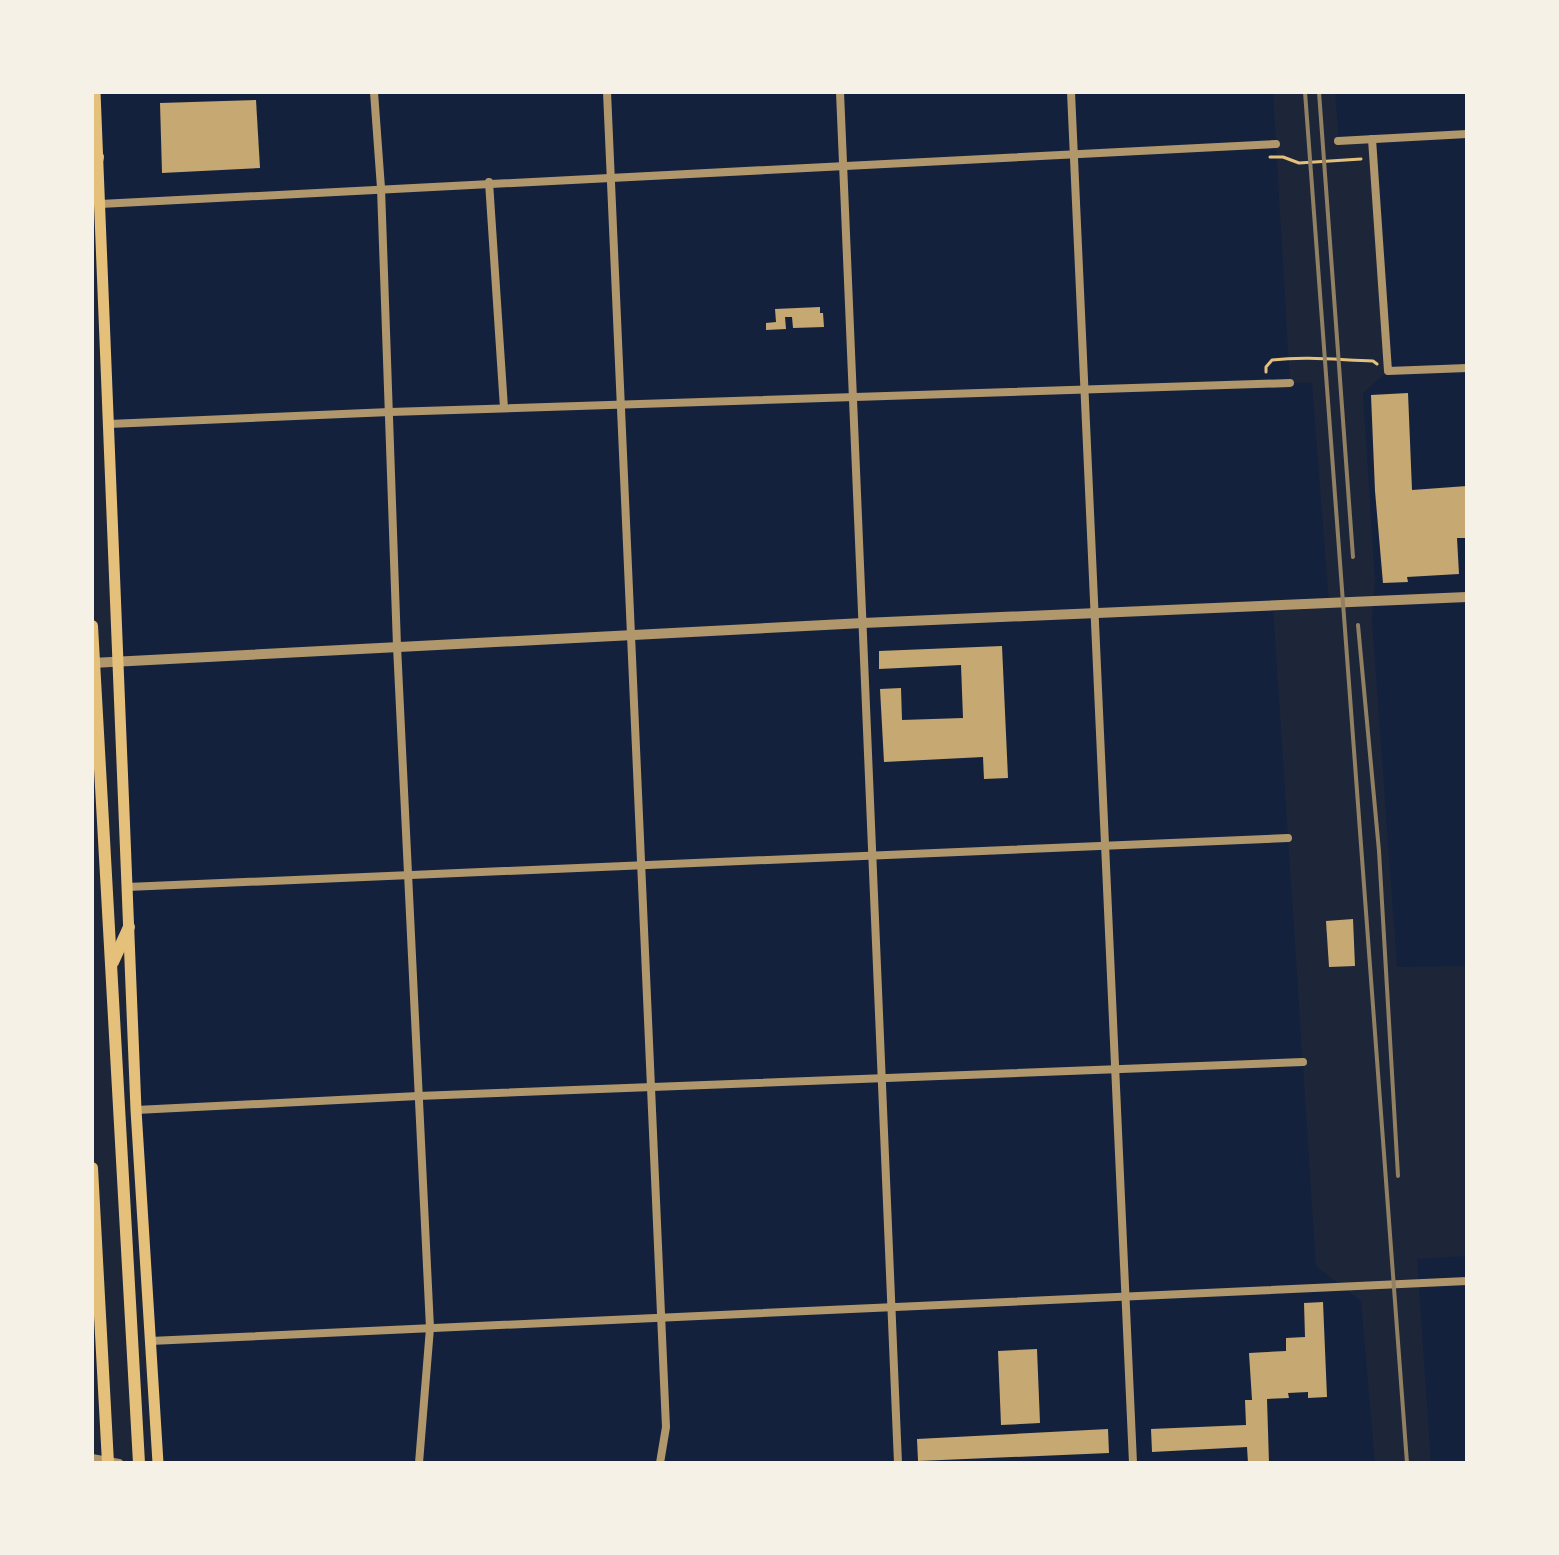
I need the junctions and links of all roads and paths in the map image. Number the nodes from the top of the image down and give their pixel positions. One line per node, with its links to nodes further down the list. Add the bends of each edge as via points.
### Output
1 (95, 92): 12 (main road)
2 (374, 92): 18 (street)
3 (607, 92): 15 (street)
4 (840, 92): 14 (street)
5 (1071, 92): 11 (street)
6 (1467, 134): 7 (street)
7 (1372, 139): 8 (street); 13 (street)
8 (1338, 141)
9 (1262, 144): 10 (street); 11 (street); 13 (path, via 1263,157 1299,163)
10 (1276, 144)
11 (1073, 154): 14 (street); 24 (street)
12 (98, 157): 17 (main road); 19 (main road)
13 (1374, 159): 21 (street)
14 (843, 165): 15 (street); 25 (street)
15 (611, 177): 16 (street); 26 (street)
16 (489, 182): 18 (street); 27 (street)
17 (92, 183)
18 (381, 188): 19 (street); 28 (street)
19 (100, 204): 29 (main road)
20 (1467, 368): 21 (street)
21 (1388, 371): 23 (path, via 1373,361 1272,360 1266,367)
22 (1290, 383): 23 (street)
23 (1267, 384): 24 (street)
24 (1084, 389): 25 (street); 31 (street)
25 (853, 397): 26 (street); 32 (street)
26 (621, 404): 27 (street); 34 (street)
27 (504, 408): 28 (street)
28 (390, 412): 29 (street); 35 (street)
29 (109, 424): 36 (main road)
30 (1467, 597): 31 (street)
31 (1095, 615): 32 (street); 39 (street)
32 (863, 623): 34 (street); 40 (street)
33 (92, 626): 37 (main road)
34 (631, 634): 35 (street); 41 (street)
35 (397, 646): 36 (street); 42 (street)
36 (118, 662): 37 (street); 43 (main road)
37 (93, 663): 45 (main road)
38 (1288, 838): 39 (street)
39 (1105, 846): 40 (street); 47 (street)
40 (872, 856): 41 (street); 48 (street)
41 (641, 865): 42 (street); 49 (street)
42 (408, 875): 43 (street); 50 (street)
43 (127, 887): 44 (main road)
44 (129, 927): 45 (main road); 51 (main road)
45 (112, 965): 62 (main road)
46 (1303, 1062): 47 (street)
47 (1115, 1069): 48 (street); 55 (street)
48 (882, 1078): 49 (street); 56 (street)
49 (651, 1087): 50 (street); 57 (street)
50 (418, 1096): 51 (street); 58 (street)
51 (136, 1110): 59 (main road)
52 (92, 1168): 53 (main road)
53 (93, 1202): 61 (main road)
54 (1467, 1281): 55 (street)
55 (1125, 1296): 56 (street); 67 (street)
56 (891, 1307): 57 (street); 66 (street)
57 (661, 1318): 58 (street); 65 (street, via 666,1427)
58 (430, 1328): 59 (street); 64 (street)
59 (150, 1341): 63 (main road)
60 (92, 1458): 61 (street)
61 (111, 1462)
62 (139, 1463)
63 (158, 1463)
64 (419, 1463)
65 (660, 1463)
66 (898, 1463)
67 (1133, 1463)

